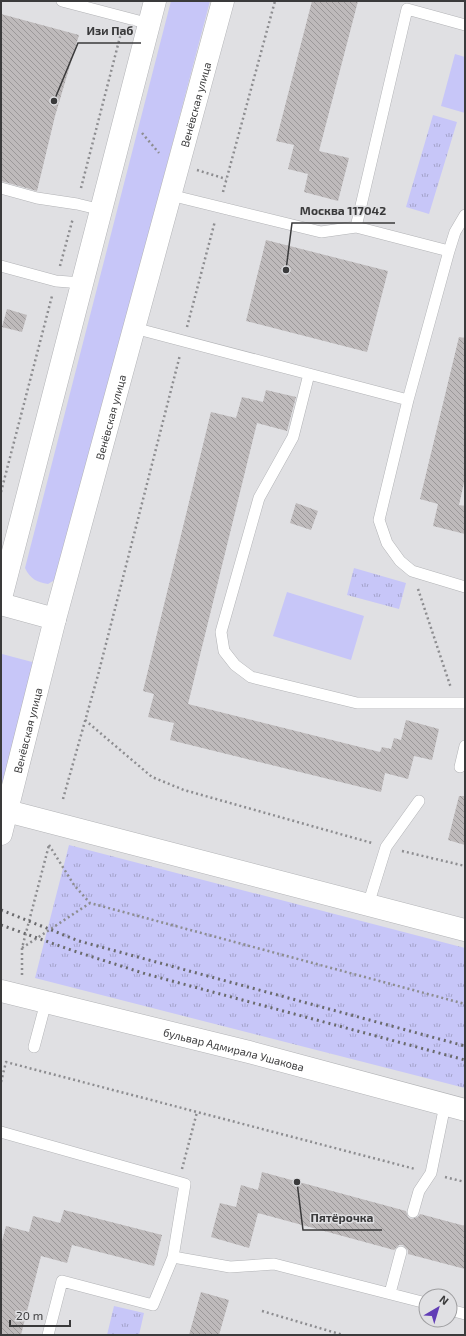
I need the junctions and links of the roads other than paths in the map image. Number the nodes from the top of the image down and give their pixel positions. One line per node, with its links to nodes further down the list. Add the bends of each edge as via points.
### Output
1 (62, 1): 4 (lane)
2 (155, 1): 4 (main road)
3 (223, 1): 7 (main road, Венёвская улица)
4 (150, 24): 8 (main road)
5 (465, 25): 10 (lane, via 407,9)
6 (1, 188): 8 (lane, via 37,198)
7 (170, 195): 10 (lane, via 321,232); 14 (main road, Венёвская улица)
8 (102, 210): 13 (main road)
9 (465, 215): 11 (lane)
10 (356, 227): 11 (lane)
11 (449, 251): 16 (lane)
12 (1, 266): 13 (lane, via 56,281)
13 (82, 283): 18 (main road)
14 (134, 328): 15 (lane); 20 (main road, Венёвская улица)
15 (309, 374): 16 (lane); 21 (lane, via 293,437 259,498 221,632 224,651 235,665 252,677 357,703)
16 (408, 400): 17 (lane, via 378,520 387,543 400,561 412,571)
17 (465, 587)
18 (1, 598)
19 (1, 604): 20 (main road)
20 (55, 619): 25 (main road, Венёвская улица)
21 (461, 703)
22 (465, 746): 23 (lane)
23 (460, 767)
24 (419, 801): 27 (lane, via 386,847)
25 (7, 811): 26 (main road, Венёвская улица); 27 (main road)
26 (1, 834)
27 (368, 905): 28 (main road)
28 (465, 930)
29 (1, 991): 30 (main road, бульвар Адмирала Ушакова)
30 (46, 1002): 31 (lane); 32 (main road, бульвар Адмирала Ушакова, via 249,1052)
31 (34, 1047)
32 (455, 1107): 34 (lane, via 431,1173 419,1192)
33 (1, 1132): 36 (lane, via 185,1184)
34 (413, 1212)
35 (401, 1252): 37 (lane)
36 (173, 1257): 37 (lane, via 230,1267 274,1264); 39 (lane, via 153,1305 62,1281)
37 (390, 1293): 38 (lane)
38 (418, 1301)
39 (48, 1335)

